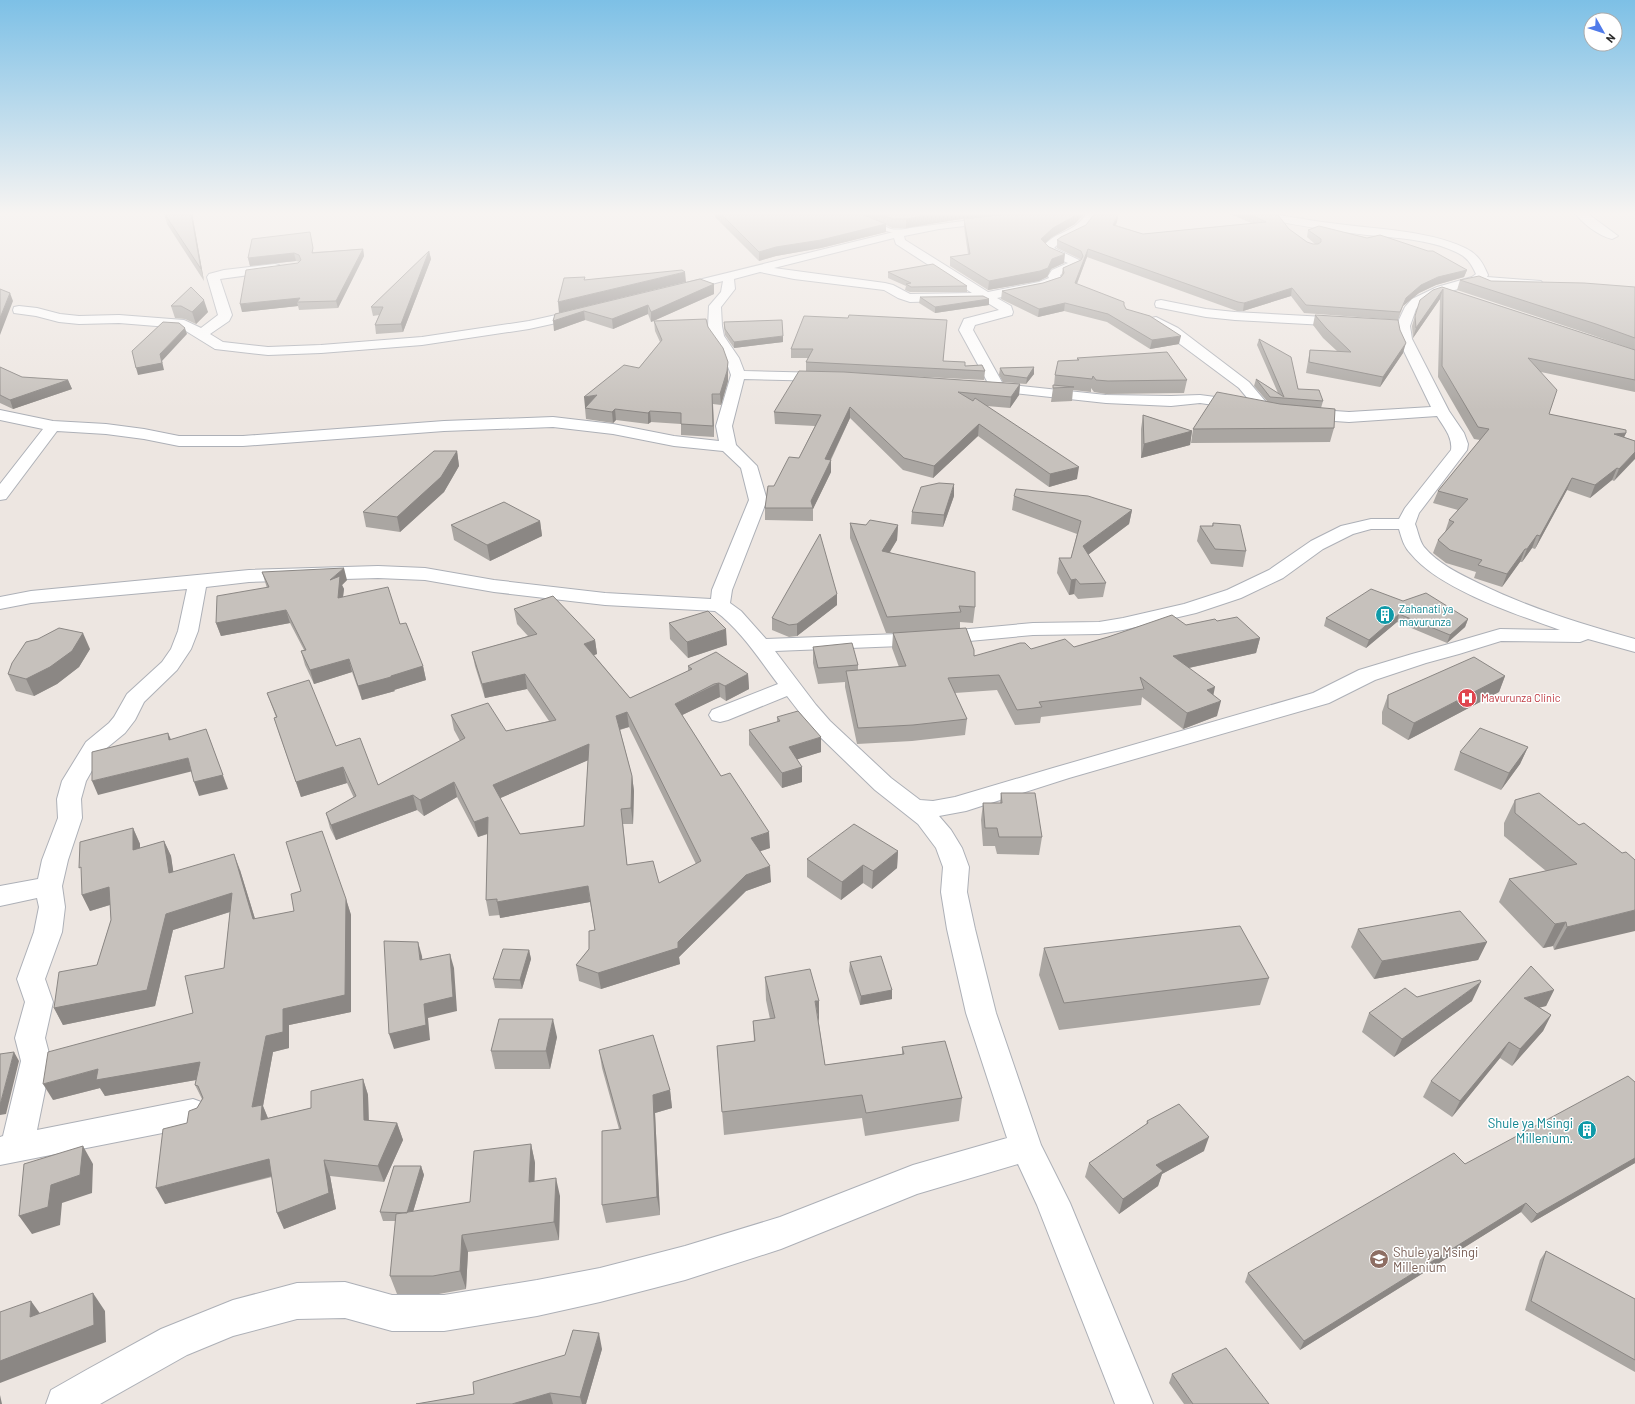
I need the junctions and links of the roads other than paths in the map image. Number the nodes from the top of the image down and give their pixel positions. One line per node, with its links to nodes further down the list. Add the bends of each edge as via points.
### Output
1 (214, 279): 18 (street, via 225,315)
2 (718, 279): 10 (street)
3 (728, 279): 19 (street, via 728,293 715,306 715,326 717,336 732,358)
4 (816, 279): 11 (street, via 885,287 910,298)
5 (958, 279): 11 (street)
6 (1055, 279): 11 (street, via 1054,282)
7 (1476, 280): 8 (street); 9 (street)
8 (1547, 284)
9 (1441, 291): 12 (street); 24 (street, via 1420,299 1411,307 1406,323 1396,326)
10 (663, 293)
11 (987, 296): 22 (street, via 1002,305 1007,312 969,322 966,334)
12 (1463, 298)
13 (1161, 304): 17 (street, via 1235,316)
14 (598, 309): 18 (street, via 529,325 422,341 321,349 244,349 220,346)
15 (19, 310): 18 (street, via 79,320 171,322 194,328)
16 (1142, 317): 23 (street, via 1154,320 1173,331)
17 (1353, 323)
18 (200, 335)
19 (738, 375): 20 (street); 29 (street, via 724,426)
20 (844, 378)
21 (974, 386): 22 (street)
22 (997, 387): 23 (street, via 1106,399 1217,400)
23 (1277, 410): 24 (street, via 1328,416)
24 (1441, 411): 31 (street, via 1456,433 1459,450 1411,512)
25 (0, 415): 26 (street)
26 (23, 420): 27 (street); 28 (street)
27 (0, 426)
28 (53, 426): 29 (street, via 106,429 179,441 243,441 444,426 553,422); 30 (street)
29 (728, 447): 34 (street, via 749,466 758,500 722,590)
30 (0, 495)
31 (1406, 524): 35 (street, via 1415,548 1424,558 1454,578 1532,613); 36 (street, via 1371,524 1347,530 1318,545 1276,574 1234,594 1189,609 1123,624 1099,628 1033,629 926,639)
32 (198, 582): 33 (street, via 31,597); 34 (street, via 249,576 378,572 417,574 605,599); 41 (street, via 188,631 181,649 170,666 135,699 117,728 94,747 74,782 69,799 70,818)
33 (0, 603)
34 (720, 604): 36 (street)
35 (1599, 635): 37 (street); 40 (street, via 1500,635 1367,675 1321,698 1132,754 957,805 933,809)
36 (760, 645): 38 (street)
37 (1635, 646)
38 (791, 687): 39 (street); 40 (street, via 822,726 883,784)
39 (720, 715)
40 (915, 808): 44 (street, via 927,818 950,848 956,867 954,892 981,1013)
41 (49, 886): 42 (street); 45 (street, via 52,907 48,932 31,979 40,1002 30,1038 36,1061)
42 (0, 896)
43 (194, 1112): 45 (street)
44 (1026, 1147): 46 (street, via 913,1180 774,1235 685,1264 600,1285 444,1313 392,1313 345,1300 297,1301 233,1318 174,1342); 47 (street, via 1053,1203)
45 (8, 1149)
46 (65, 1404)
47 (1134, 1404)

